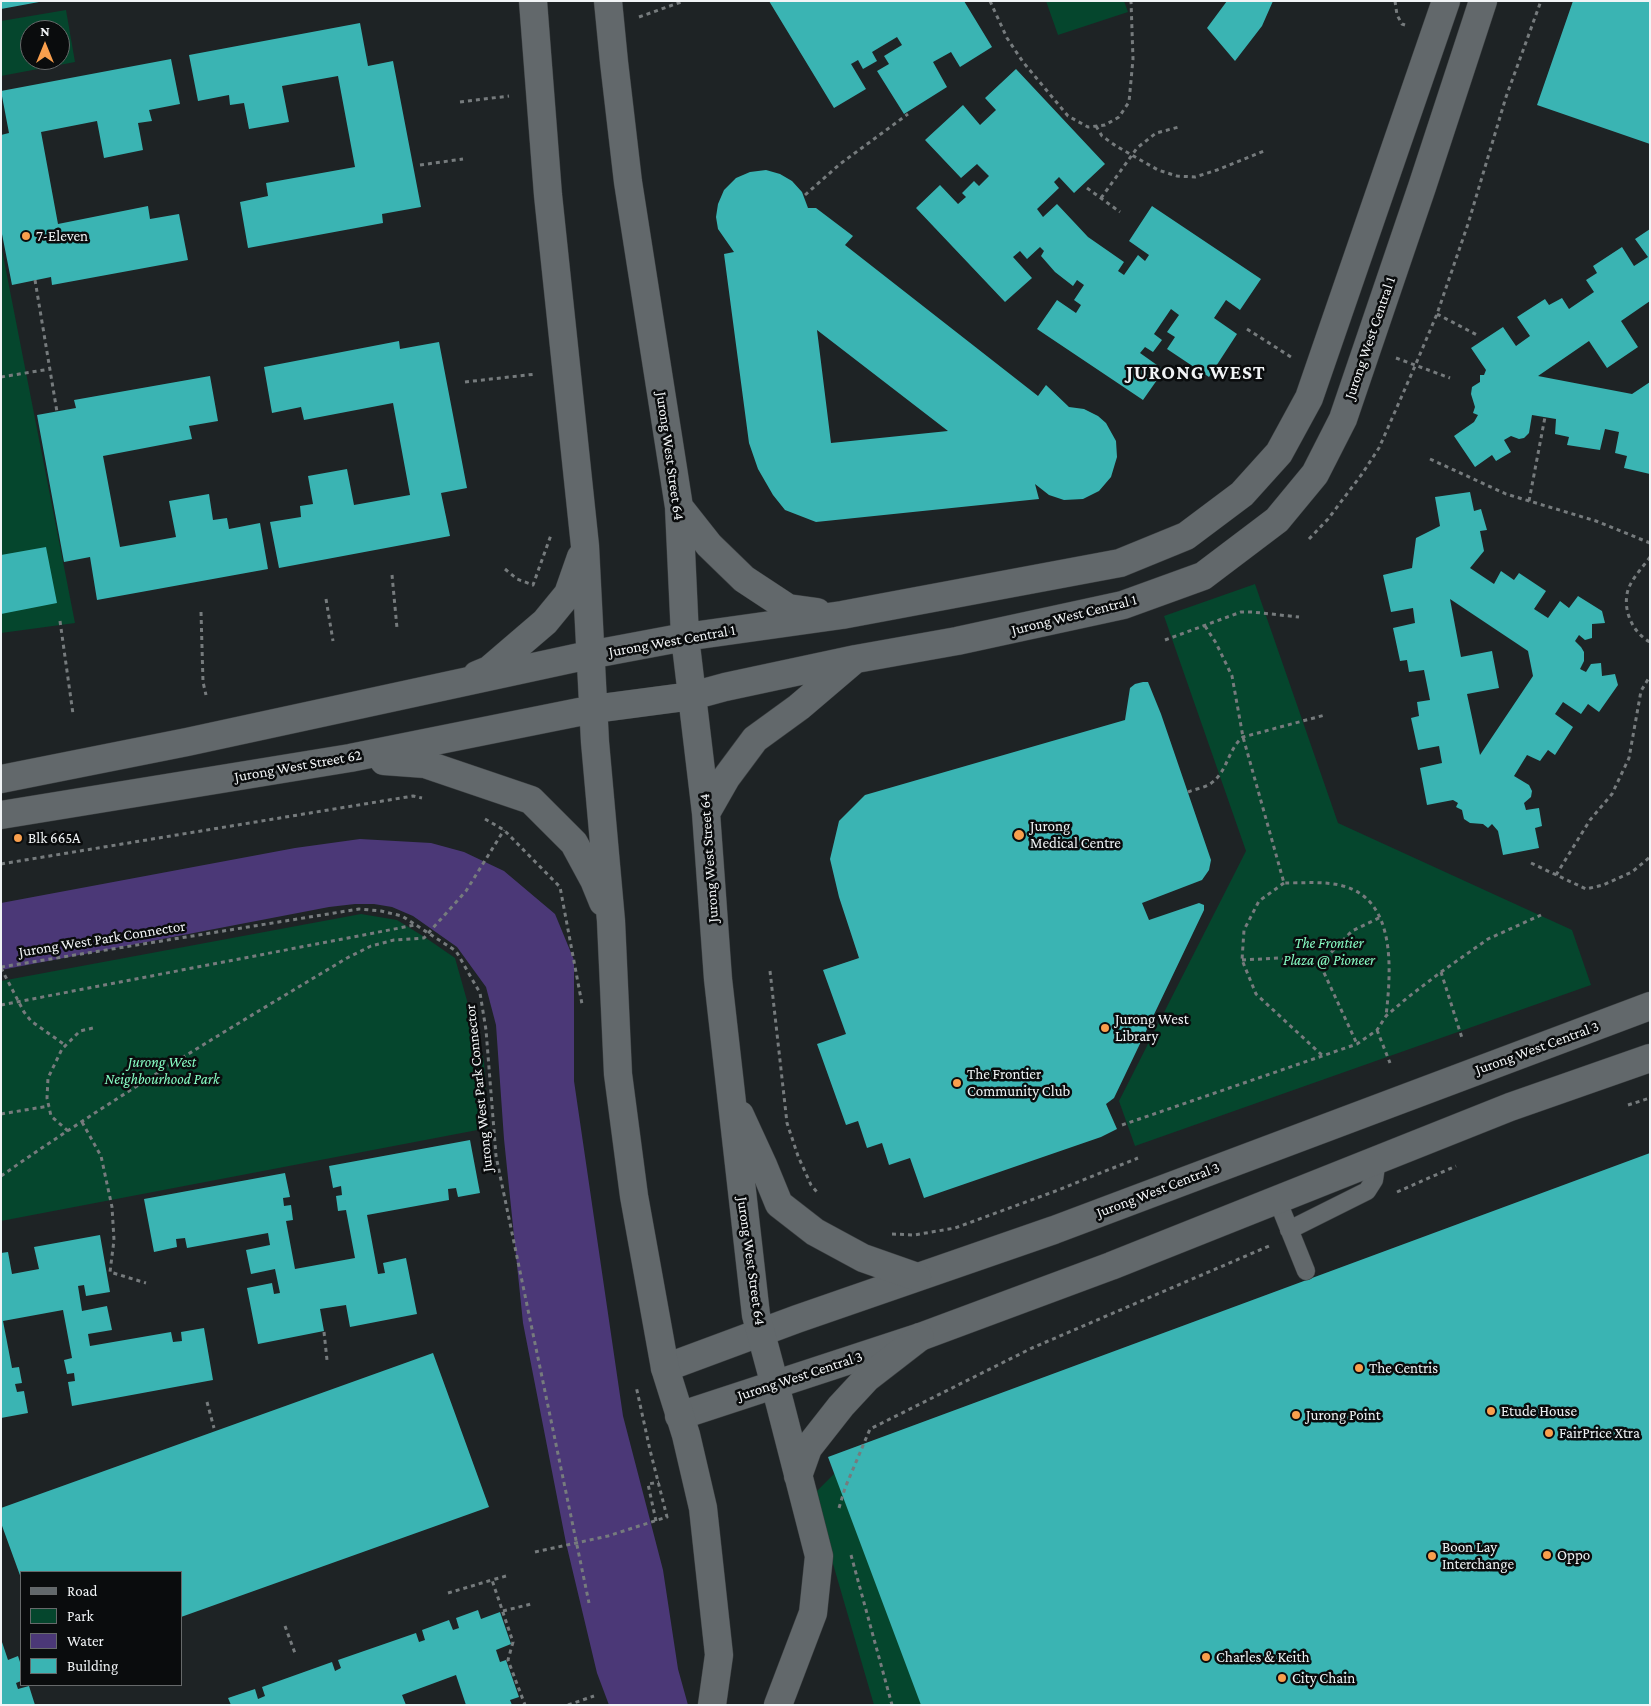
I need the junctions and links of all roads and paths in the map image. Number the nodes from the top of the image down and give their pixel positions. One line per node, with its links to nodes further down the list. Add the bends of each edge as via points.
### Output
1 (533, 1): 44 (street, via 548,195)
2 (608, 1): 41 (street, Jurong West Street 64, via 628,182)
3 (684, 1): 10 (path)
4 (990, 1): 15 (path, via 1006,38 1068,116 1088,127)
5 (1131, 1): 15 (path, via 1133,59 1129,102 1119,117)
6 (1395, 1): 11 (path, via 1402,24)
7 (1446, 1): 30 (street, Jurong West Central 1)
8 (1483, 1): 29 (street, Jurong West Central 1)
9 (1541, 1): 26 (path, via 1506,97)
10 (636, 18)
11 (1411, 28)
12 (515, 95): 13 (path)
13 (460, 102)
14 (908, 114): 22 (path, via 840,164)
15 (1096, 126): 18 (path, via 1102,136)
16 (1179, 127): 18 (path, via 1156,133)
17 (1264, 151): 18 (path, via 1195,177 1158,170)
18 (1132, 156): 23 (path)
19 (463, 159): 20 (path)
20 (420, 165)
21 (1087, 188): 23 (path)
22 (805, 195)
23 (1101, 198): 24 (path)
24 (1120, 212)
25 (35, 280): 32 (path)
26 (1437, 314): 28 (path); 31 (path)
27 (1247, 329): 30 (path, via 1299,361)
28 (1477, 335)
29 (1367, 347): 31 (path); 61 (street, Jurong West Central 1, via 1342,419 1315,474 1277,520 1203,576 1123,605)
30 (1320, 365): 51 (street, Jurong West Central 1, via 1308,398 1279,453 1242,494 1186,536 1120,563)
31 (1415, 366): 35 (path); 42 (path, via 1379,448 1328,519)
32 (50, 368): 34 (path); 37 (path)
33 (545, 373): 36 (path)
34 (1, 377)
35 (1450, 378)
36 (465, 382)
37 (57, 412)
38 (1545, 418): 40 (path)
39 (1430, 459): 40 (path, via 1506,494)
40 (1529, 501): 43 (path, via 1596,521)
41 (679, 507): 51 (street, via 710,546 751,584 788,608); 56 (street, Jurong West Street 64)
42 (1308, 539)
43 (1650, 543)
44 (584, 546): 60 (street); 63 (street, via 568,594 544,622 489,670)
45 (1650, 556): 59 (path, via 1628,590 1626,602 1635,630)
46 (505, 569): 48 (path, via 517,579)
47 (392, 575): 55 (path)
48 (533, 585)
49 (326, 599): 58 (path)
50 (201, 612): 64 (path)
51 (842, 615): 56 (street, Jurong West Central 1)
52 (1299, 617): 54 (path, via 1241,612)
53 (60, 621): 67 (path)
54 (1205, 626): 57 (path); 69 (path, via 1232,676)
55 (397, 628)
56 (685, 637): 60 (street, Jurong West Central 1); 65 (street, Jurong West Street 64)
57 (1165, 640)
58 (333, 641)
59 (1650, 642)
60 (590, 655): 63 (street); 66 (street)
61 (856, 659): 65 (street, Jurong West Central 1); 74 (street, via 755,739 726,778)
62 (1650, 676): 81 (path, via 1641,691 1629,758 1612,794 1590,820)
63 (455, 685): 71 (street)
64 (206, 695)
65 (692, 696): 66 (street, Jurong West Central 1); 74 (street, Jurong West Street 64)
66 (594, 709): 70 (street, Jurong West Street 62); 85 (street)
67 (73, 714)
68 (1325, 715): 69 (path)
69 (1243, 737): 72 (path, via 1235,743 1223,772 1209,785); 82 (path)
70 (350, 758): 75 (street, Jurong West Street 62); 85 (street, via 425,764 531,800 574,843)
71 (1, 779)
72 (1188, 792)
73 (431, 800): 79 (path, via 413,796)
74 (706, 813): 106 (street, Jurong West Street 64)
75 (1, 815)
76 (482, 818): 77 (path)
77 (504, 830): 87 (path, via 466,891); 96 (path, via 560,887)
78 (1650, 856): 81 (path, via 1632,872 1603,885 1586,888)
79 (1, 864)
80 (1530, 864): 81 (path)
81 (1556, 875)
82 (1284, 883): 84 (path, via 1342,885 1363,894); 88 (path, via 1259,900 1244,930)
83 (1542, 915): 92 (path, via 1488,939)
84 (1381, 917): 89 (path, via 1352,931); 97 (path, via 1389,949)
85 (611, 921): 130 (street, via 618,1074 634,1196)
86 (415, 925): 87 (path, Jurong West Park Connector); 90 (path, Jurong West Park Connector, via 402,916 359,909); 93 (path)
87 (430, 932): 111 (path, via 424,938 371,946 347,958); 140 (path, Jurong West Park Connector, via 456,951 480,992 496,1156)
88 (1242, 960): 89 (path, via 1280,958); 103 (path, via 1256,994)
89 (1320, 964): 101 (path)
90 (1, 967): 93 (path)
91 (770, 971): 118 (path, via 787,1123 798,1156)
92 (1441, 972): 97 (path); 100 (path)
93 (18, 1001): 94 (path); 102 (path, via 31,1021)
94 (1, 1004)
95 (1650, 1006): 124 (street, Jurong West Central 3, via 1054,1230)
96 (583, 1012)
97 (1386, 1016): 99 (path)
98 (93, 1028): 102 (path, via 80,1031)
99 (1376, 1030): 101 (path); 105 (path)
100 (1462, 1038)
101 (1357, 1044): 103 (path)
102 (66, 1045): 109 (path, via 48,1078)
103 (1324, 1057): 112 (path)
104 (1650, 1058): 115 (street, Jurong West Central 3)
105 (1390, 1063)
106 (730, 1096): 124 (street, via 778,1204 815,1232 864,1258); 127 (street, Jurong West Street 64)
107 (1650, 1098): 108 (path)
108 (1628, 1105)
109 (49, 1106): 110 (path); 113 (path, via 51,1116)
110 (1, 1114)
111 (82, 1122): 113 (path); 125 (path, via 100,1156 112,1207 114,1240 110,1272)
112 (1122, 1125)
113 (68, 1131): 117 (path)
114 (1138, 1158): 121 (path, via 955,1228 914,1235)
115 (1377, 1160): 120 (street, Jurong West Central 3); 122 (lane, via 1374,1180 1367,1191)
116 (1456, 1166): 119 (path)
117 (1, 1176)
118 (818, 1193)
119 (1392, 1194)
120 (1277, 1200): 122 (lane); 128 (street, Jurong West Central 3)
121 (888, 1233)
122 (1290, 1233): 123 (lane); 138 (path, via 1032,1348 870,1429)
123 (1306, 1271)
124 (917, 1277): 127 (street, Jurong West Central 3)
125 (146, 1283)
126 (324, 1332): 129 (path)
127 (760, 1332): 130 (street, Jurong West Central 3); 132 (street, Jurong West Street 64)
128 (920, 1337): 132 (street, Jurong West Central 3); 136 (street, via 867,1378 841,1406 808,1448)
129 (328, 1360)
130 (664, 1368): 134 (street)
131 (634, 1377): 137 (path)
132 (775, 1385): 134 (street, Jurong West Central 3); 136 (street, Jurong West Street 64)
133 (208, 1402): 135 (path)
134 (679, 1416): 154 (street, via 701,1499 706,1537 719,1655)
135 (214, 1428)
136 (798, 1476): 155 (street, Jurong West Street 64, via 819,1556 813,1613)
137 (658, 1482): 139 (path, via 667,1517); 139 (path, via 648,1484)
138 (839, 1509)
139 (656, 1521): 140 (path)
140 (576, 1543): 141 (path); 146 (path, Jurong West Park Connector)
141 (535, 1552)
142 (851, 1554): 156 (path)
143 (506, 1576): 144 (path)
144 (492, 1580): 145 (path); 148 (path)
145 (448, 1593)
146 (589, 1603)
147 (531, 1604): 148 (path)
148 (503, 1611): 152 (path, via 513,1642 508,1660)
149 (285, 1626): 150 (path)
150 (296, 1656)
151 (594, 1696): 153 (path)
152 (525, 1705)
153 (568, 1705)
154 (712, 1705)
155 (778, 1705)
156 (892, 1705)

